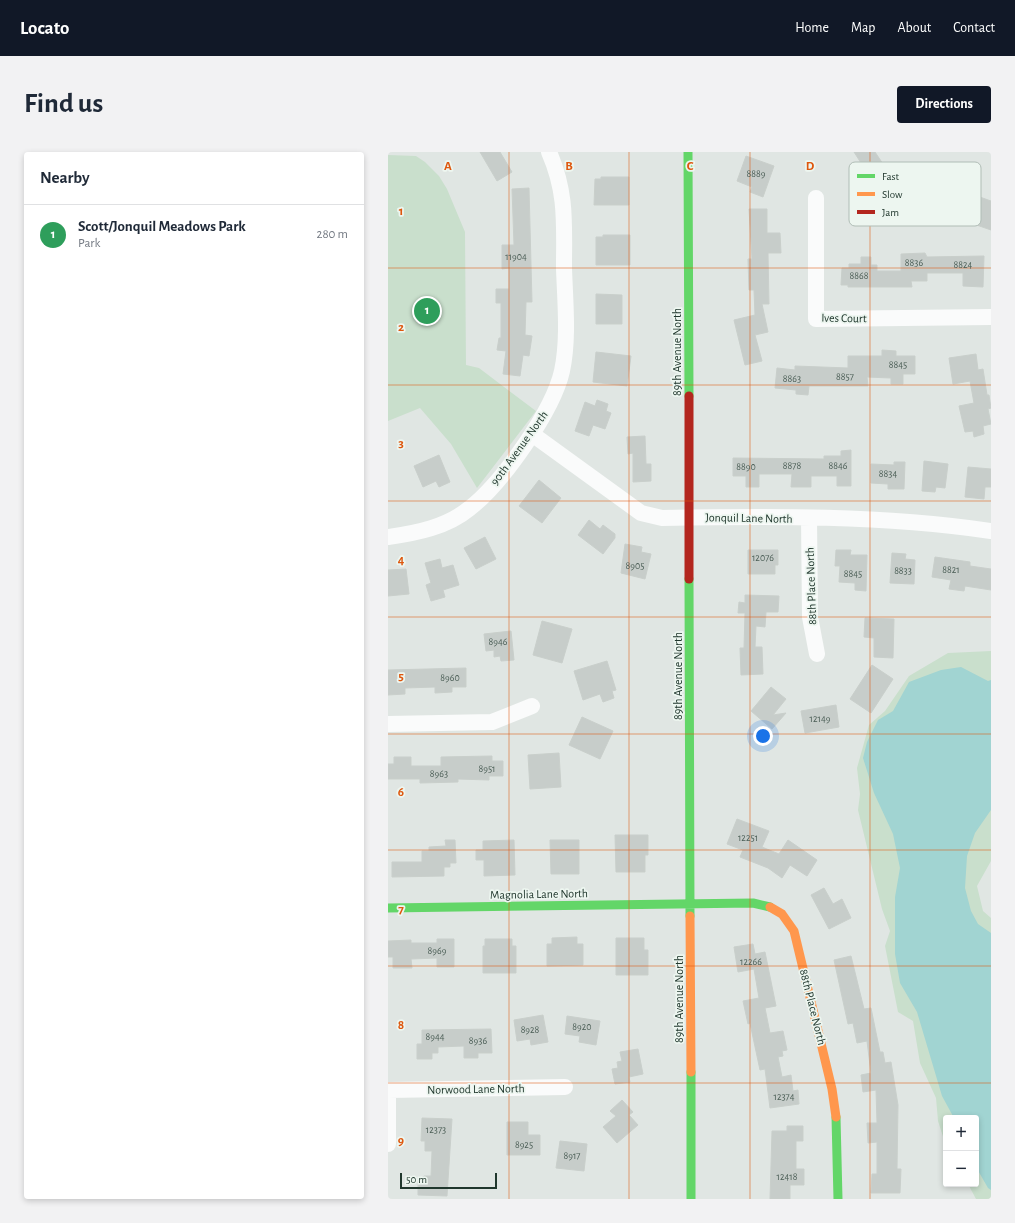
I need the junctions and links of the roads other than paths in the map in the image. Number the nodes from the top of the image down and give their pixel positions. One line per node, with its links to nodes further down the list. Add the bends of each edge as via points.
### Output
1 (549, 152): 5 (street, 90th Avenue North, via 557,170 563,197 565,338 562,371 552,402)
2 (688, 152): 6 (street, 89th Avenue North)
3 (816, 198): 4 (street, Ives Court, via 816,319)
4 (991, 317)
5 (532, 434): 6 (street, Jonquil Lane North, via 641,513 662,518); 9 (street, 90th Avenue North, via 503,473 470,508 426,530)
6 (689, 518): 7 (street, Jonquil Lane North); 13 (street, 89th Avenue North)
7 (808, 518): 8 (street, Jonquil Lane North, via 894,520); 10 (street, 88th Place North, via 810,617)
8 (991, 531)
9 (388, 537)
10 (817, 654)
11 (532, 706): 12 (street, via 492,722)
12 (388, 724)
13 (691, 904): 14 (street, Magnolia Lane North); 18 (street, 89th Avenue North); 19 (street, 88th Place North, via 767,905 780,910 794,931 832,1089 837,1123)
14 (388, 908)
15 (565, 1087): 16 (street, Norwood Lane North)
16 (388, 1090): 17 (street)
17 (388, 1144)
18 (691, 1199)
19 (838, 1199)

